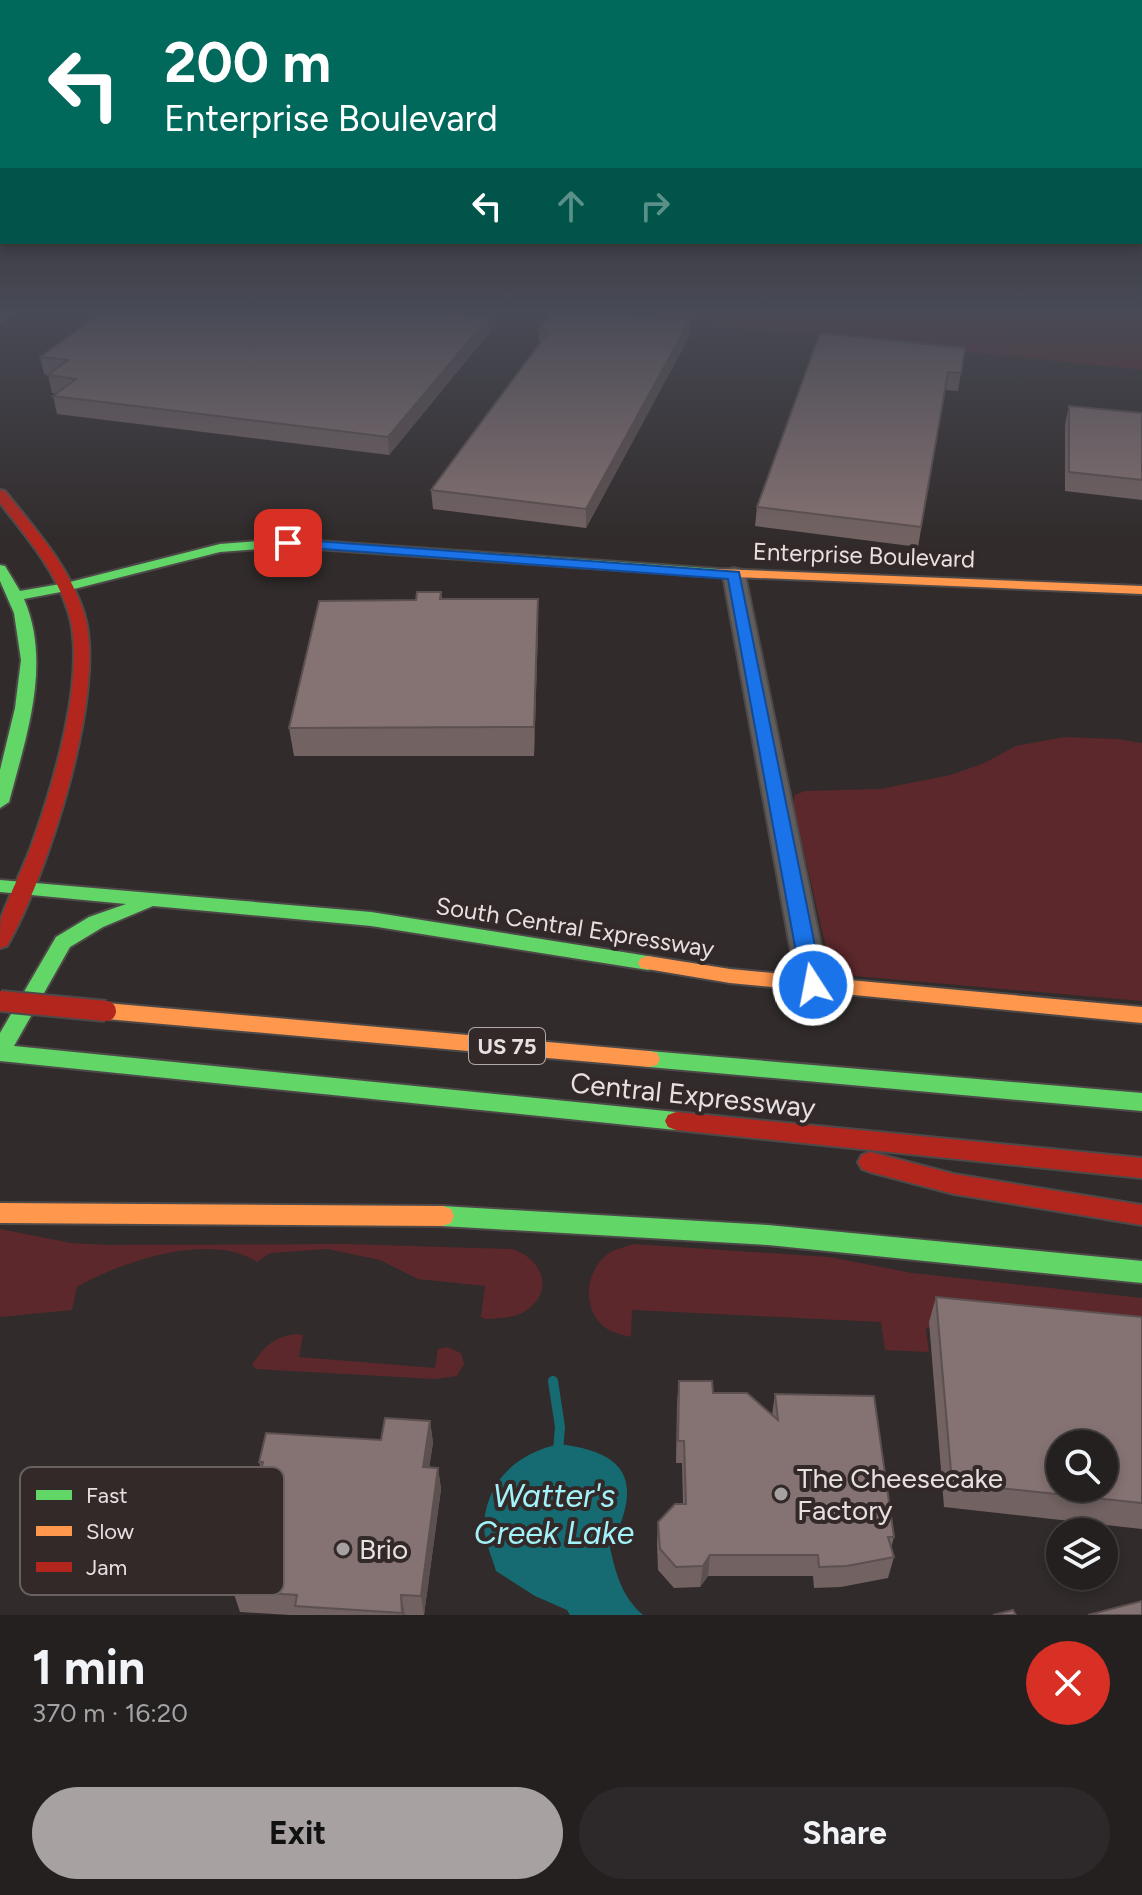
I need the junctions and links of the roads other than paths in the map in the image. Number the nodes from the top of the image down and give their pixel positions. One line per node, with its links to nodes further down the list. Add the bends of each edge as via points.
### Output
1 (0, 494): 4 (main road)
2 (0, 569): 6 (main road)
3 (734, 575): 4 (main road, Enterprise Boulevard, via 274,544 220,548); 5 (main road, Enterprise Boulevard); 14 (street)
4 (66, 587): 6 (main road, Enterprise Boulevard); 8 (main road, via 77,615 80,678)
5 (1142, 590)
6 (15, 596): 7 (main road, via 28,653)
7 (0, 802)
8 (51, 823): 10 (main road); 11 (main road, via 64,864)
9 (0, 886): 10 (main road, South Central Expressway)
10 (27, 888): 11 (main road, South Central Expressway); 13 (main road)
11 (105, 896): 12 (main road, South Central Expressway)
12 (155, 900): 14 (main road, South Central Expressway, via 371,919); 17 (main road, via 96,922 63,942)
13 (0, 941)
14 (813, 985): 16 (main road, South Central Expressway)
15 (0, 1001): 18 (main road, Central Expressway / US 75, bridge)
16 (1142, 1015)
17 (0, 1053): 19 (main road, Central Expressway)
18 (1142, 1102)
19 (744, 1128): 20 (main road, Central Expressway); 22 (main road, via 954,1184)
20 (1142, 1168)
21 (0, 1213): 23 (main road, via 393,1215 576,1222)
22 (1142, 1215)
23 (1142, 1272)

